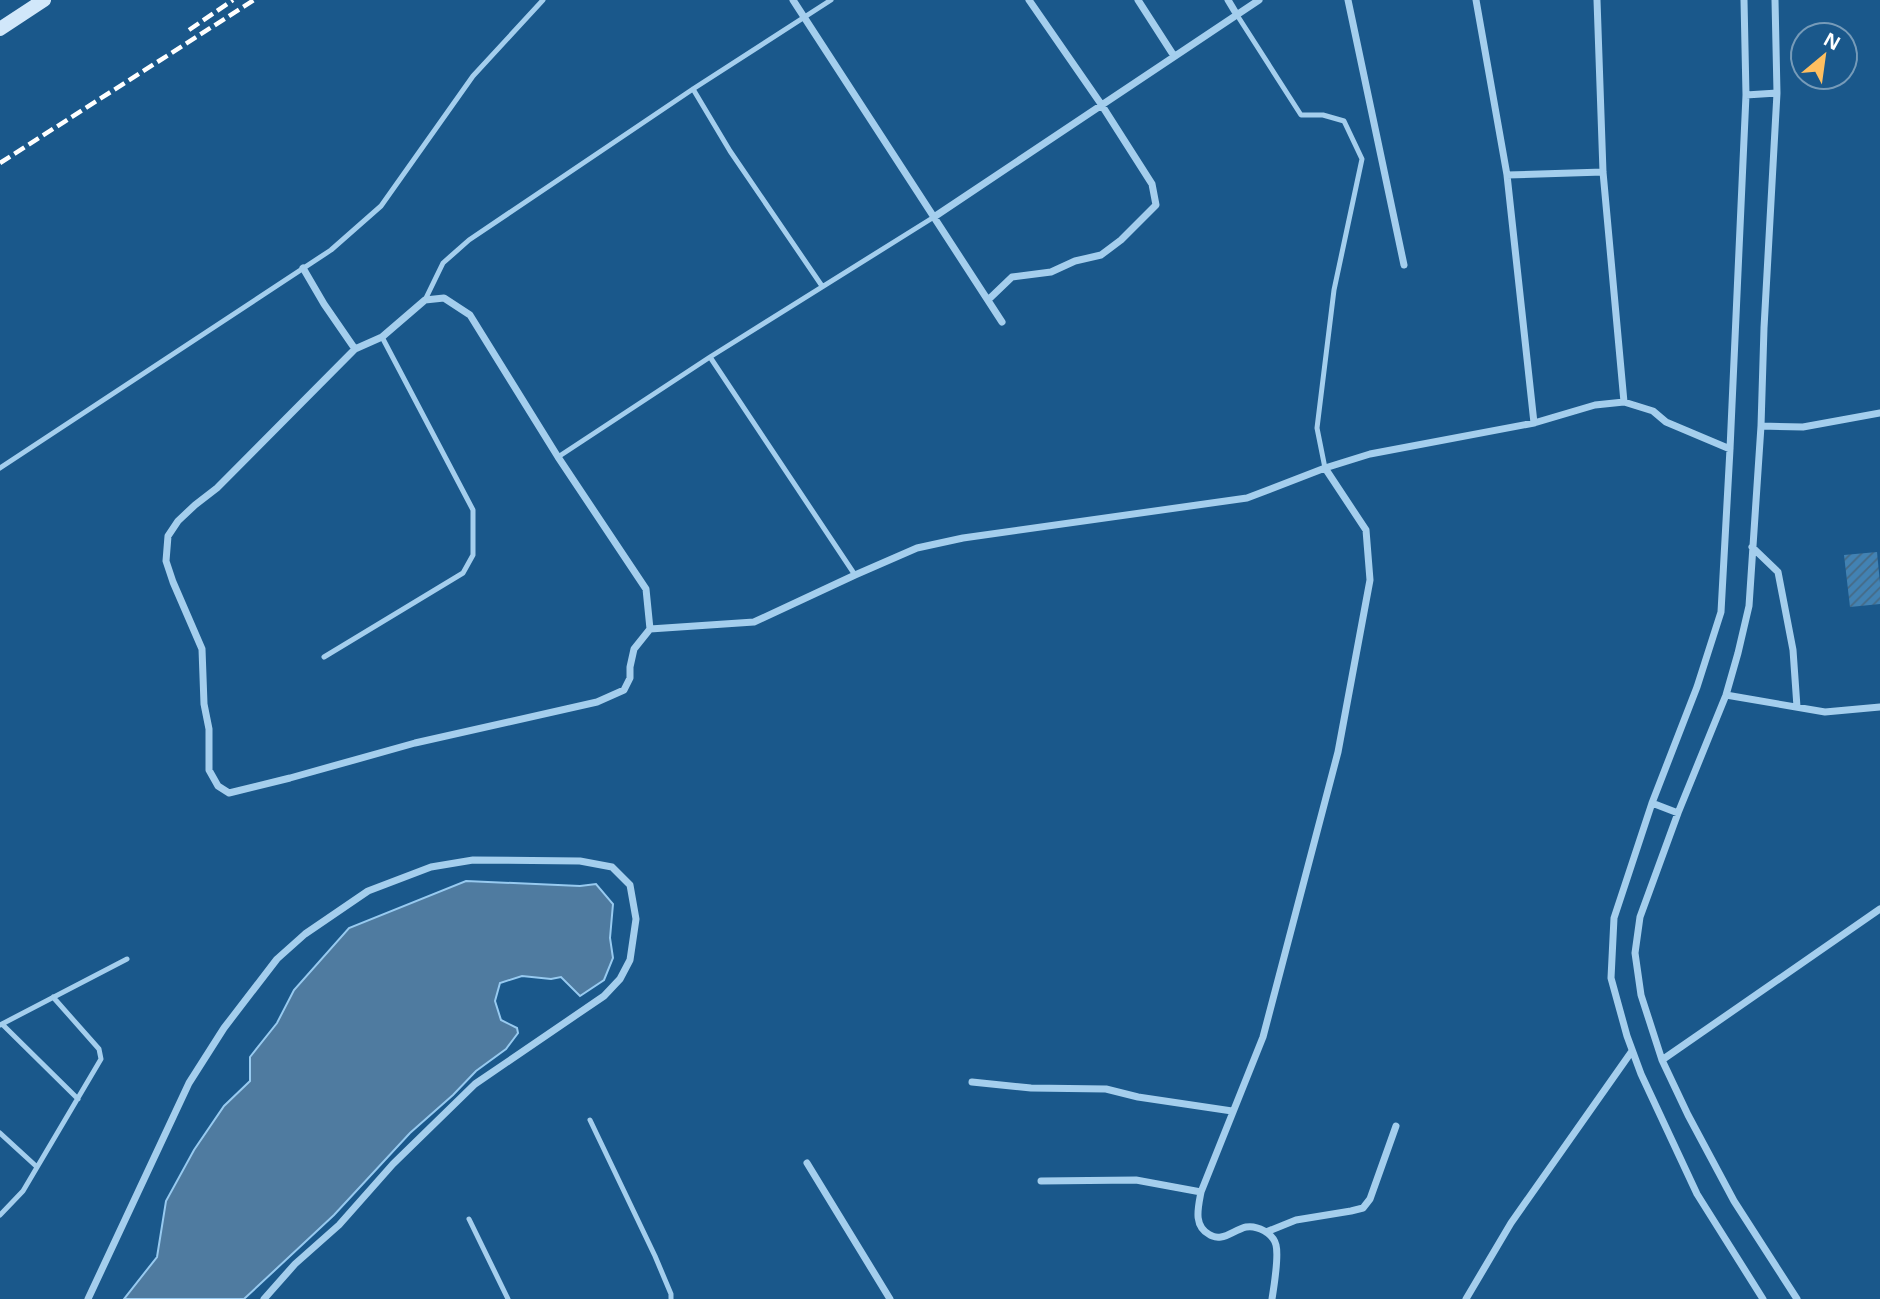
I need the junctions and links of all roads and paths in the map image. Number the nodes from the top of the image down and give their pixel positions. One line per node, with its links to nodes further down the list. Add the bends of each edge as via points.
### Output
1 (44, 0): 16 (main road)
2 (543, 0): 26 (lane, via 473,76 381,206)
3 (793, 0): 15 (street)
4 (831, 0): 15 (lane)
5 (1029, 0): 21 (street)
6 (1138, 0): 17 (street)
7 (1228, 0): 14 (street)
8 (1259, 0): 14 (street)
9 (1349, 0): 25 (street)
10 (1476, 0): 23 (street)
11 (1597, 0): 22 (street)
12 (1744, 0): 20 (street)
13 (1775, 0): 19 (street)
14 (1237, 15): 17 (street); 41 (lane, via 1301,115 1344,121 1362,159 1334,290 1325,359 1317,428)
15 (804, 16): 18 (lane); 24 (street)
16 (0, 29)
17 (1174, 56): 21 (street)
18 (693, 89): 27 (lane); 28 (lane, via 469,240 443,263)
19 (1777, 93): 20 (street); 37 (street)
20 (1746, 95): 38 (street)
21 (1101, 104): 24 (street); 29 (street, via 1152,184 1156,205 1101,255 1051,272 1012,276)
22 (1603, 172): 23 (street); 34 (street)
23 (1507, 175): 36 (street)
24 (934, 217): 27 (lane); 29 (street)
25 (1404, 265)
26 (303, 268): 32 (street); 40 (lane)
27 (822, 286): 33 (lane)
28 (425, 299): 31 (street); 39 (street, via 444,298 470,315)
29 (988, 300): 30 (street)
30 (1002, 322)
31 (382, 337): 32 (street); 45 (lane, via 473,510 472,555 463,573)
32 (355, 349): 44 (street, via 217,488 178,521 168,537 166,561 202,649 209,770 218,786 229,793 415,743 597,702 624,690 631,678 634,649)
33 (710, 357): 39 (lane); 43 (lane)
34 (1624, 402): 36 (street, via 1594,405); 38 (street, via 1653,411 1666,422)
35 (1880, 413): 37 (street, via 1802,427)
36 (1534, 423): 41 (street, via 1370,454)
37 (1761, 426): 42 (street)
38 (1730, 449): 49 (street, via 1721,612)
39 (558, 457): 44 (street, via 646,589)
40 (0, 468)
41 (1325, 468): 43 (street, via 1247,498 917,548); 59 (street, via 1366,530 1370,580 1335,765 1263,1037)
42 (1752, 547): 46 (street, via 1749,606); 48 (street, via 1778,572 1793,650)
43 (855, 575): 44 (street, via 754,622)
44 (650, 629)
45 (324, 657)
46 (1726, 695): 48 (street); 50 (street)
47 (1880, 707): 48 (street, via 1825,712)
48 (1797, 708)
49 (1652, 803): 50 (street); 55 (street, via 1614,918 1611,978)
50 (1678, 813): 56 (street, via 1640,917 1635,953 1641,995)
51 (1880, 909): 56 (street)
52 (127, 959): 53 (lane)
53 (53, 997): 54 (lane); 58 (lane, via 101,1052)
54 (1, 1025): 58 (lane)
55 (1632, 1051): 76 (street, via 1511,1223); 77 (street, via 1697,1194)
56 (1662, 1060): 78 (street, via 1734,1201)
57 (972, 1083): 59 (street, via 1106,1090)
58 (78, 1099): 64 (lane)
59 (1232, 1111): 66 (street)
60 (590, 1120): 73 (lane)
61 (1396, 1126): 69 (street, via 1363,1208 1296,1220)
62 (0, 1133): 64 (lane)
63 (807, 1163): 74 (street)
64 (37, 1167): 67 (lane, via 23,1191)
65 (1041, 1181): 66 (street, via 1136,1180)
66 (1201, 1192): 69 (street, via 1198,1218 1205,1232 1214,1237 1249,1227)
67 (0, 1215)
68 (469, 1219): 72 (lane)
69 (1266, 1232): 75 (street, via 1276,1247)
70 (88, 1299): 71 (street, via 189,1083 246,998 277,959 305,934 368,891 431,867 473,860 580,861 612,867 630,885 636,919 629,960 620,979 604,996 475,1084)
71 (264, 1299)
72 (508, 1299)
73 (671, 1299)
74 (890, 1299)
75 (1272, 1299)
76 (1466, 1299)
77 (1763, 1299)
78 (1797, 1299)

